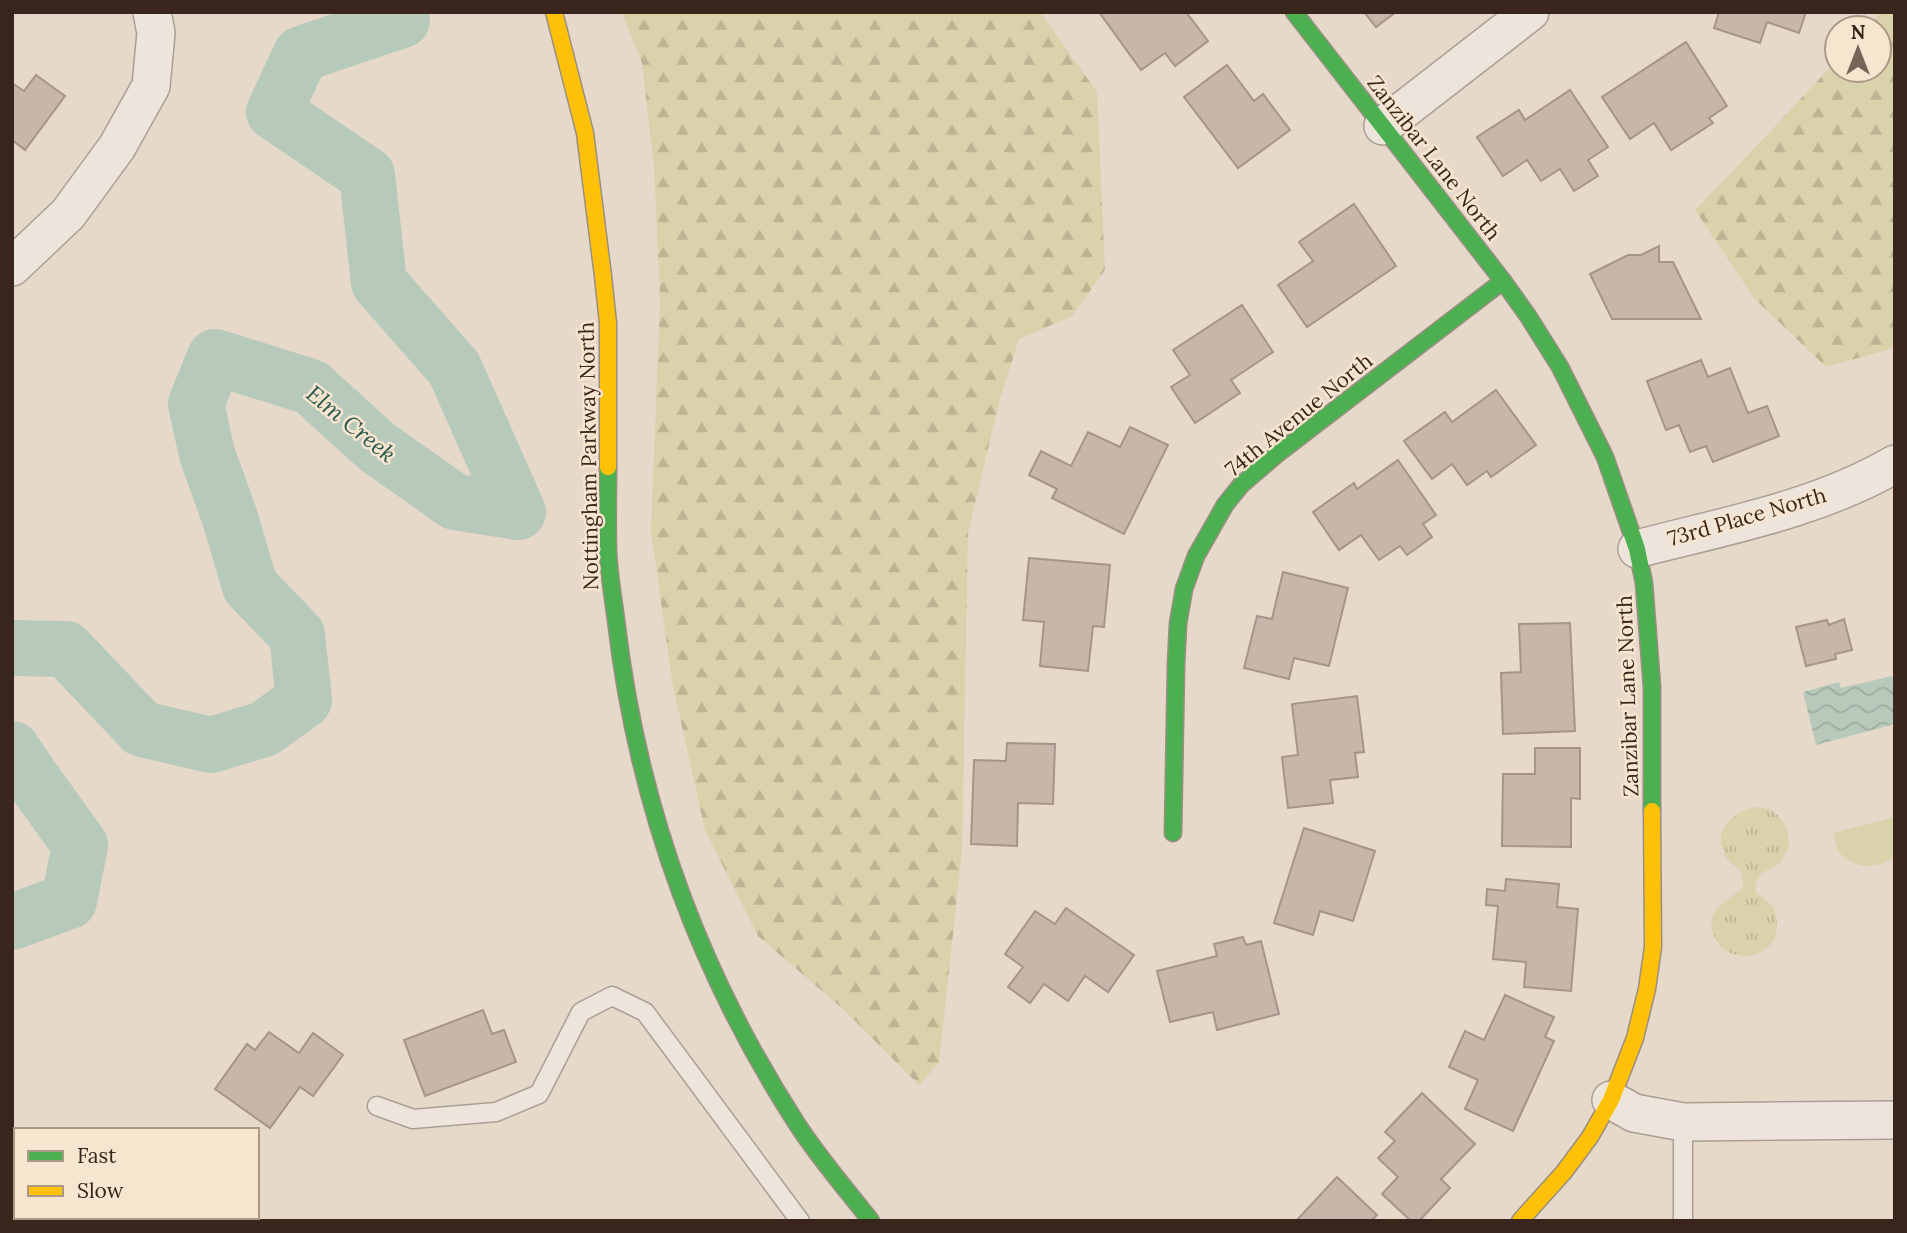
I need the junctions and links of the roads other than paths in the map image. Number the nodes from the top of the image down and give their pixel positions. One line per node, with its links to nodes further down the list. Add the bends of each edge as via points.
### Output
1 (152, 12): 6 (street, via 156,33 151,86 123,137 68,214)
2 (554, 12): 16 (street, Nottingham Parkway North, via 585,133 608,323 608,552 621,663 658,826 695,931 742,1032 798,1126)
3 (1294, 12): 5 (street, Zanzibar Lane North)
4 (1530, 12): 5 (street)
5 (1383, 126): 7 (street, Zanzibar Lane North)
6 (12, 267)
7 (1503, 281): 9 (street, Zanzibar Lane North, via 1583,411 1605,457); 10 (street, 74th Avenue North, via 1276,454 1241,485 1212,526 1184,589 1178,624)
8 (1895, 464): 9 (street, 73rd Place North, via 1768,516)
9 (1637, 549): 11 (street, Zanzibar Lane North, via 1652,687 1653,947 1635,1038)
10 (1173, 833)
11 (1611, 1100): 14 (street, via 1634,1113); 17 (street, Zanzibar Lane North, via 1564,1172)
12 (377, 1106): 15 (lane, via 413,1119 496,1112 539,1094 581,1012 612,996 645,1012)
13 (1895, 1120): 14 (street)
14 (1683, 1122): 18 (lane)
15 (800, 1221)
16 (871, 1221)
17 (1520, 1221)
18 (1683, 1221)

